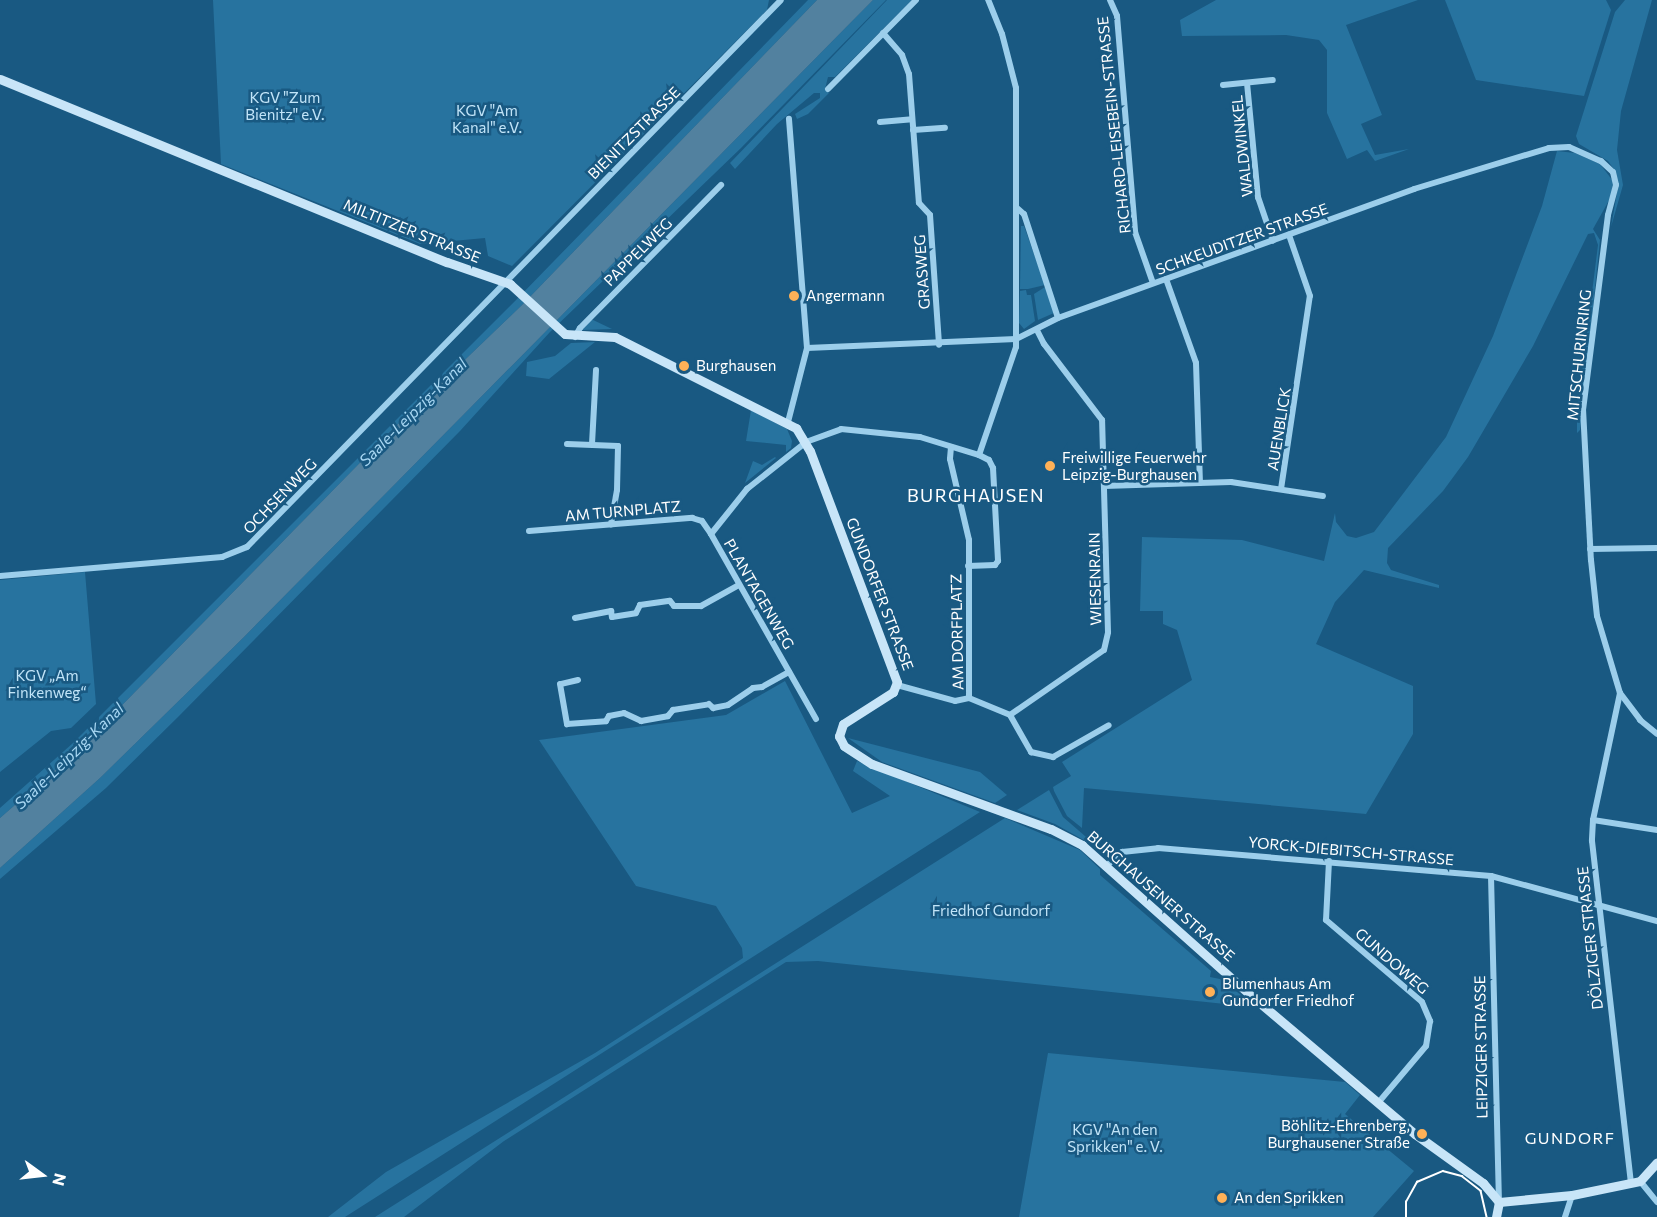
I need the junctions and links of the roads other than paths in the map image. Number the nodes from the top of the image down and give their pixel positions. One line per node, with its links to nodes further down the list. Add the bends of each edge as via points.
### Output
1 (781, 0): 22 (street, BIENITZSTRASSE)
2 (916, 0): 5 (street)
3 (988, 0): 17 (street, via 1002,34 1016,88)
4 (1110, 0): 23 (street, RICHARD-LEISEBEIN-STRASSE, via 1117,16 1136,232)
5 (883, 33): 10 (street); 12 (street, GRASWEG, via 908,66)
6 (0, 79): 22 (street, MILTITZER STRASSE)
7 (1273, 80): 8 (street, WALDWINKEL)
8 (1247, 83): 9 (street, WALDWINKEL); 20 (street, WALDWINKEL, via 1258,197)
9 (1223, 85)
10 (828, 88)
11 (789, 118): 29 (street)
12 (912, 119): 13 (street); 15 (street, GRASWEG)
13 (880, 122)
14 (945, 128): 15 (street)
15 (913, 130): 28 (street, GRASWEG, via 919,203 930,214)
16 (721, 185): 26 (street, PAPPELWEG, via 580,328)
17 (1017, 208): 24 (street, via 1028,224); 27 (street)
18 (1289, 235): 19 (street, SCHKEUDITZER STRASSE, via 1425,186 1549,148 1569,147 1601,161 1613,172 1616,185); 20 (street, SCHKEUDITZER STRASSE); 40 (street, AUENBLICK, via 1310,296)
19 (1606, 236): 46 (street, MITSCHURINRING, via 1583,409)
20 (1273, 241): 21 (street, SCHKEUDITZER STRASSE)
21 (1166, 279): 23 (street, SCHKEUDITZER STRASSE); 38 (street, via 1196,363)
22 (504, 282): 26 (street, MILTITZER STRASSE, via 519,290 560,330); 48 (street, OCHSENWEG, via 238,552 222,557)
23 (1153, 283): 24 (street, SCHKEUDITZER STRASSE)
24 (1058, 318): 25 (street, SCHKEUDITZER STRASSE)
25 (1037, 330): 27 (street, SCHKEUDITZER STRASSE); 39 (street, WIESENRAIN, via 1044,345 1102,420)
26 (575, 338): 31 (street, MILTITZER STRASSE, via 615,337)
27 (1016, 339): 28 (street, SCHKEUDITZER STRASSE); 37 (street, via 1014,359 997,396)
28 (939, 345): 29 (street, SCHKEUDITZER STRASSE)
29 (807, 348): 31 (street)
30 (596, 370): 35 (street)
31 (788, 422): 32 (street, MILTITZER STRASSE)
32 (796, 428): 33 (street, GUNDORFER STRASSE)
33 (806, 442): 36 (street, via 841,429 920,437); 44 (street, PLANTAGENWEG, via 754,482); 53 (street, GUNDORFER STRASSE)
34 (567, 444): 35 (street)
35 (592, 444): 42 (street, via 618,449)
36 (951, 447): 37 (street); 47 (street, AM DORFPLATZ, via 950,459 969,540)
37 (979, 455): 47 (street, AM DORFPLATZ, via 989,460 993,468 998,561 987,566)
38 (1200, 483): 39 (street, AUENBLICK); 40 (street, AUENBLICK, via 1231,482)
39 (1104, 486): 56 (street, WIESENRAIN, via 1108,632 1104,650)
40 (1281, 489): 41 (street)
41 (1323, 496)
42 (611, 524): 43 (street, AM TURNPLATZ); 44 (street, AM TURNPLATZ, via 692,518 702,521)
43 (529, 531)
44 (711, 534): 49 (street, PLANTAGENWEG)
45 (1657, 548): 46 (street)
46 (1590, 549): 54 (street, MITSCHURINRING, via 1597,616)
47 (968, 566): 55 (street, AM DORFPLATZ)
48 (0, 576)
49 (739, 585): 50 (street, via 701,606 674,606 670,601 640,605 636,613 612,617 611,611); 51 (street, PLANTAGENWEG)
50 (575, 618)
51 (789, 672): 52 (street, via 753,688 728,705 673,710 668,716 641,722 624,713 609,716 606,721 567,724 560,684); 57 (street, PLANTAGENWEG)
52 (578, 680)
53 (897, 686): 55 (street, via 956,701); 60 (street, GUNDORFER STRASSE, via 848,720 839,736 844,746 858,755)
54 (1620, 693): 59 (street, MITSCHURINRING, via 1640,720); 61 (street, DÖLZIGER STRASSE)
55 (969, 698): 56 (street)
56 (1010, 715): 58 (street, via 1032,752 1053,757)
57 (816, 719)
58 (1109, 724)
59 (1657, 734)
60 (910, 778): 64 (street, BURGHAUSENER STRASSE, via 1070,838)
61 (1593, 820): 62 (street); 66 (street, DÖLZIGER STRASSE)
62 (1657, 830)
63 (1329, 861): 64 (street, YORCK-DIEBITSCH-STRASSE, via 1158,848 1122,852); 65 (street, YORCK-DIEBITSCH-STRASSE); 68 (street, GUNDOWEG, via 1326,920 1422,1002 1430,1021 1426,1046)
64 (1105, 867): 68 (street, BURGHAUSENER STRASSE)
65 (1491, 876): 66 (street, YORCK-DIEBITSCH-STRASSE); 73 (street, LEIPZIGER STRASSE)
66 (1597, 902): 67 (street, YORCK-DIEBITSCH-STRASSE); 70 (street, DÖLZIGER STRASSE)
67 (1657, 921)
68 (1378, 1103): 73 (street, BURGHAUSENER STRASSE, via 1483,1183)
69 (1657, 1162): 70 (street)
70 (1635, 1182): 71 (street); 72 (street)
71 (1572, 1195): 73 (street); 75 (street)
72 (1657, 1202)
73 (1499, 1203): 74 (street, LEIPZIGER STRASSE)
74 (1496, 1217)
75 (1565, 1217)

